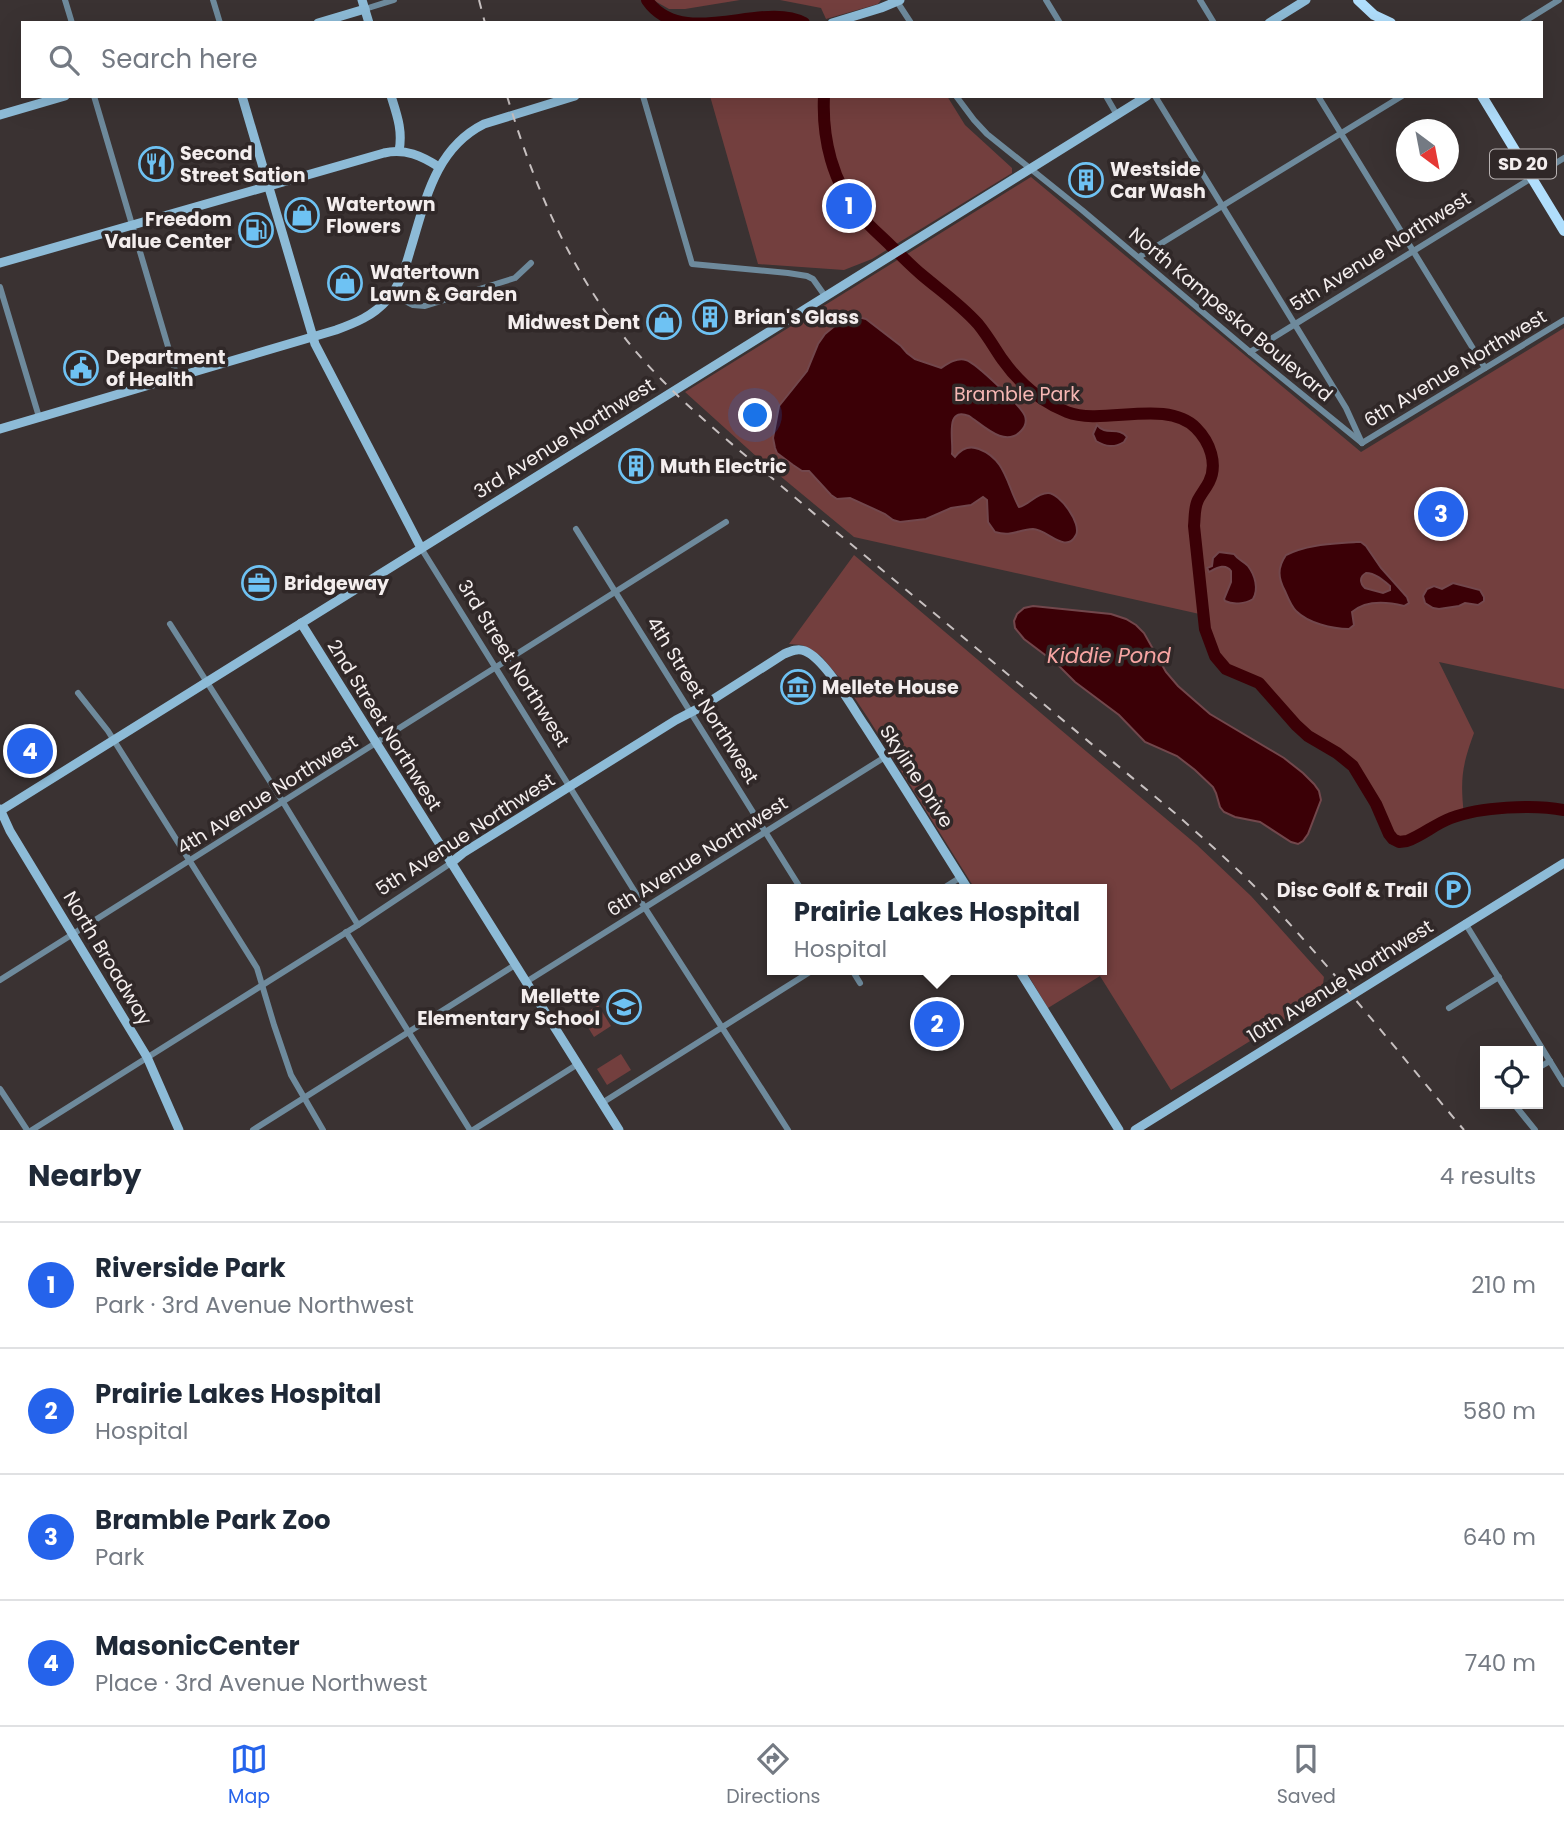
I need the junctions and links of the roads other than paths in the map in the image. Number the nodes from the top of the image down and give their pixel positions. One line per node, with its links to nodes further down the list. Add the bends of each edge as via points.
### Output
1 (65, 0): 11 (street)
2 (213, 0): 12 (street)
3 (394, 0): 10 (street)
4 (898, 0): 14 (street); 15 (street)
5 (1046, 0): 16 (street)
6 (1200, 0): 17 (street)
7 (1306, 0): 18 (street)
8 (1358, 0): 19 (main road)
9 (1559, 0): 20 (street)
10 (364, 5): 13 (street)
11 (71, 21)
12 (219, 21)
13 (323, 21)
14 (839, 21)
15 (910, 21)
16 (1059, 21)
17 (1213, 21)
18 (1273, 21)
19 (1387, 21)
20 (1525, 21)
21 (58, 98): 34 (street)
22 (95, 98): 44 (street)
23 (243, 98): 42 (street, 3rd Street Northwest)
24 (392, 98): 37 (street, via 401,128)
25 (568, 98): 39 (street, via 476,128 455,144)
26 (644, 98): 52 (street, via 692,264 807,276)
27 (958, 98): 40 (street, North Kampeska Boulevard, via 987,134)
28 (1106, 98): 35 (street)
29 (1144, 98): 35 (street, 3rd Avenue Northwest)
30 (1156, 98): 43 (street)
31 (1319, 98): 36 (street)
32 (1399, 98): 36 (street)
33 (1483, 98): 41 (main road, SD 20)
34 (0, 115)
35 (1117, 115): 40 (street, 3rd Avenue Northwest)
36 (1341, 134): 43 (street); 46 (street)
37 (399, 151): 39 (street); 42 (street)
38 (1564, 158): 41 (street, 5th Avenue Northwest)
39 (439, 167): 51 (street, via 408,261)
40 (1030, 168): 47 (street, North Kampeska Boulevard); 52 (street, 3rd Avenue Northwest)
41 (1532, 178): 45 (main road, SD 20); 46 (street, 5th Avenue Northwest)
42 (269, 185): 44 (street); 55 (street, 3rd Street Northwest)
43 (1222, 206): 47 (street); 54 (street)
44 (132, 225): 49 (street); 58 (street)
45 (1564, 231)
46 (1413, 251): 54 (street, 5th Avenue Northwest); 57 (street)
47 (1139, 257): 56 (street, North Kampeska Boulevard)
48 (531, 263): 51 (street, via 516,278 425,306)
49 (0, 264)
50 (0, 288): 59 (street)
51 (392, 294): 55 (street, via 366,317)
52 (825, 296): 64 (street, 3rd Avenue Northwest)
53 (1564, 320): 57 (street, 6th Avenue Northwest)
54 (1295, 324): 56 (street, 5th Avenue Northwest); 61 (street)
55 (313, 337): 58 (street); 64 (street, 3rd Street Northwest)
56 (1250, 352): 61 (street, North Kampeska Boulevard)
57 (1485, 368): 61 (street, 6th Avenue Northwest)
58 (177, 377): 59 (street)
59 (39, 417): 60 (street)
60 (0, 429)
61 (1362, 443)
62 (726, 522): 65 (street, 4th Avenue Northwest)
63 (576, 529): 65 (street, 4th Street Northwest)
64 (421, 548): 66 (street, 3rd Avenue Northwest); 69 (street, 3rd Street Northwest)
65 (615, 593): 69 (street, 4th Avenue Northwest); 72 (street, 4th Street Northwest)
66 (301, 623): 70 (street, 3rd Avenue Northwest); 74 (street, 2nd Street Northwest)
67 (170, 624): 70 (street)
68 (806, 652): 72 (street, 5th Avenue Northwest, via 784,654); 75 (street, Skyline Drive, via 833,679)
69 (496, 668): 74 (street, 4th Avenue Northwest); 76 (street, 3rd Street Northwest)
70 (206, 682): 73 (street, 3rd Avenue Northwest); 77 (street)
71 (78, 693): 73 (street)
72 (690, 713): 76 (street, 5th Avenue Northwest); 79 (street, 4th Street Northwest)
73 (114, 740): 78 (street, 3rd Avenue Northwest); 80 (street)
74 (376, 743): 77 (street, 4th Avenue Northwest); 81 (street, 2nd Street Northwest)
75 (885, 757): 79 (street, 6th Avenue Northwest); 83 (street, Skyline Drive)
76 (570, 786): 81 (street, 5th Avenue Northwest); 87 (street, 3rd Street Northwest)
77 (283, 802): 80 (street, 4th Avenue Northwest); 89 (street)
78 (0, 810): 91 (street, North Broadway)
79 (766, 832): 84 (street, 4th Street Northwest); 87 (street, 6th Avenue Northwest)
80 (190, 861): 91 (street, 4th Avenue Northwest); 100 (street)
81 (452, 863): 89 (street, 5th Avenue Northwest); 92 (street, 2nd Street Northwest)
82 (1564, 863): 88 (street, 10th Avenue Northwest)
83 (961, 877): 85 (street); 86 (street, Skyline Drive)
84 (798, 884)
85 (950, 884)
86 (965, 884)
87 (645, 908): 98 (street, 6th Avenue Northwest); 102 (street, 3rd Street Northwest)
88 (1465, 923): 96 (street); 121 (street, 10th Avenue Northwest)
89 (358, 925): 90 (street, 5th Avenue Northwest)
90 (346, 932): 100 (street, 5th Avenue Northwest); 103 (street)
91 (74, 934): 97 (street, 4th Avenue Northwest); 104 (street, North Broadway)
92 (515, 965): 98 (street, 2nd Street Northwest); 103 (street)
93 (805, 975): 102 (street)
94 (855, 975): 99 (street)
95 (1022, 975): 120 (street)
96 (1499, 976): 101 (street); 105 (street)
97 (0, 980)
98 (526, 982): 106 (street, 2nd Street Northwest)
99 (860, 983)
100 (263, 984): 104 (street, 5th Avenue Northwest); 110 (street, via 278,1038)
101 (1449, 1009)
102 (722, 1028): 111 (street); 119 (street, 3rd Street Northwest)
103 (410, 1032): 110 (street); 117 (street)
104 (147, 1057): 113 (street, 5th Avenue Northwest); 114 (street, North Broadway)
105 (1550, 1061): 107 (street); 108 (street)
106 (578, 1064): 111 (street, 2nd Street Northwest); 117 (street)
107 (1543, 1065)
108 (1564, 1084)
109 (0, 1089): 113 (street)
110 (303, 1098): 115 (street); 116 (street)
111 (602, 1103): 118 (street, 2nd Street Northwest)
112 (1518, 1109): 122 (street)
113 (29, 1130)
114 (179, 1130)
115 (253, 1130)
116 (323, 1130)
117 (472, 1130)
118 (619, 1130)
119 (788, 1130)
120 (1119, 1130)
121 (1135, 1130)
122 (1535, 1130)

